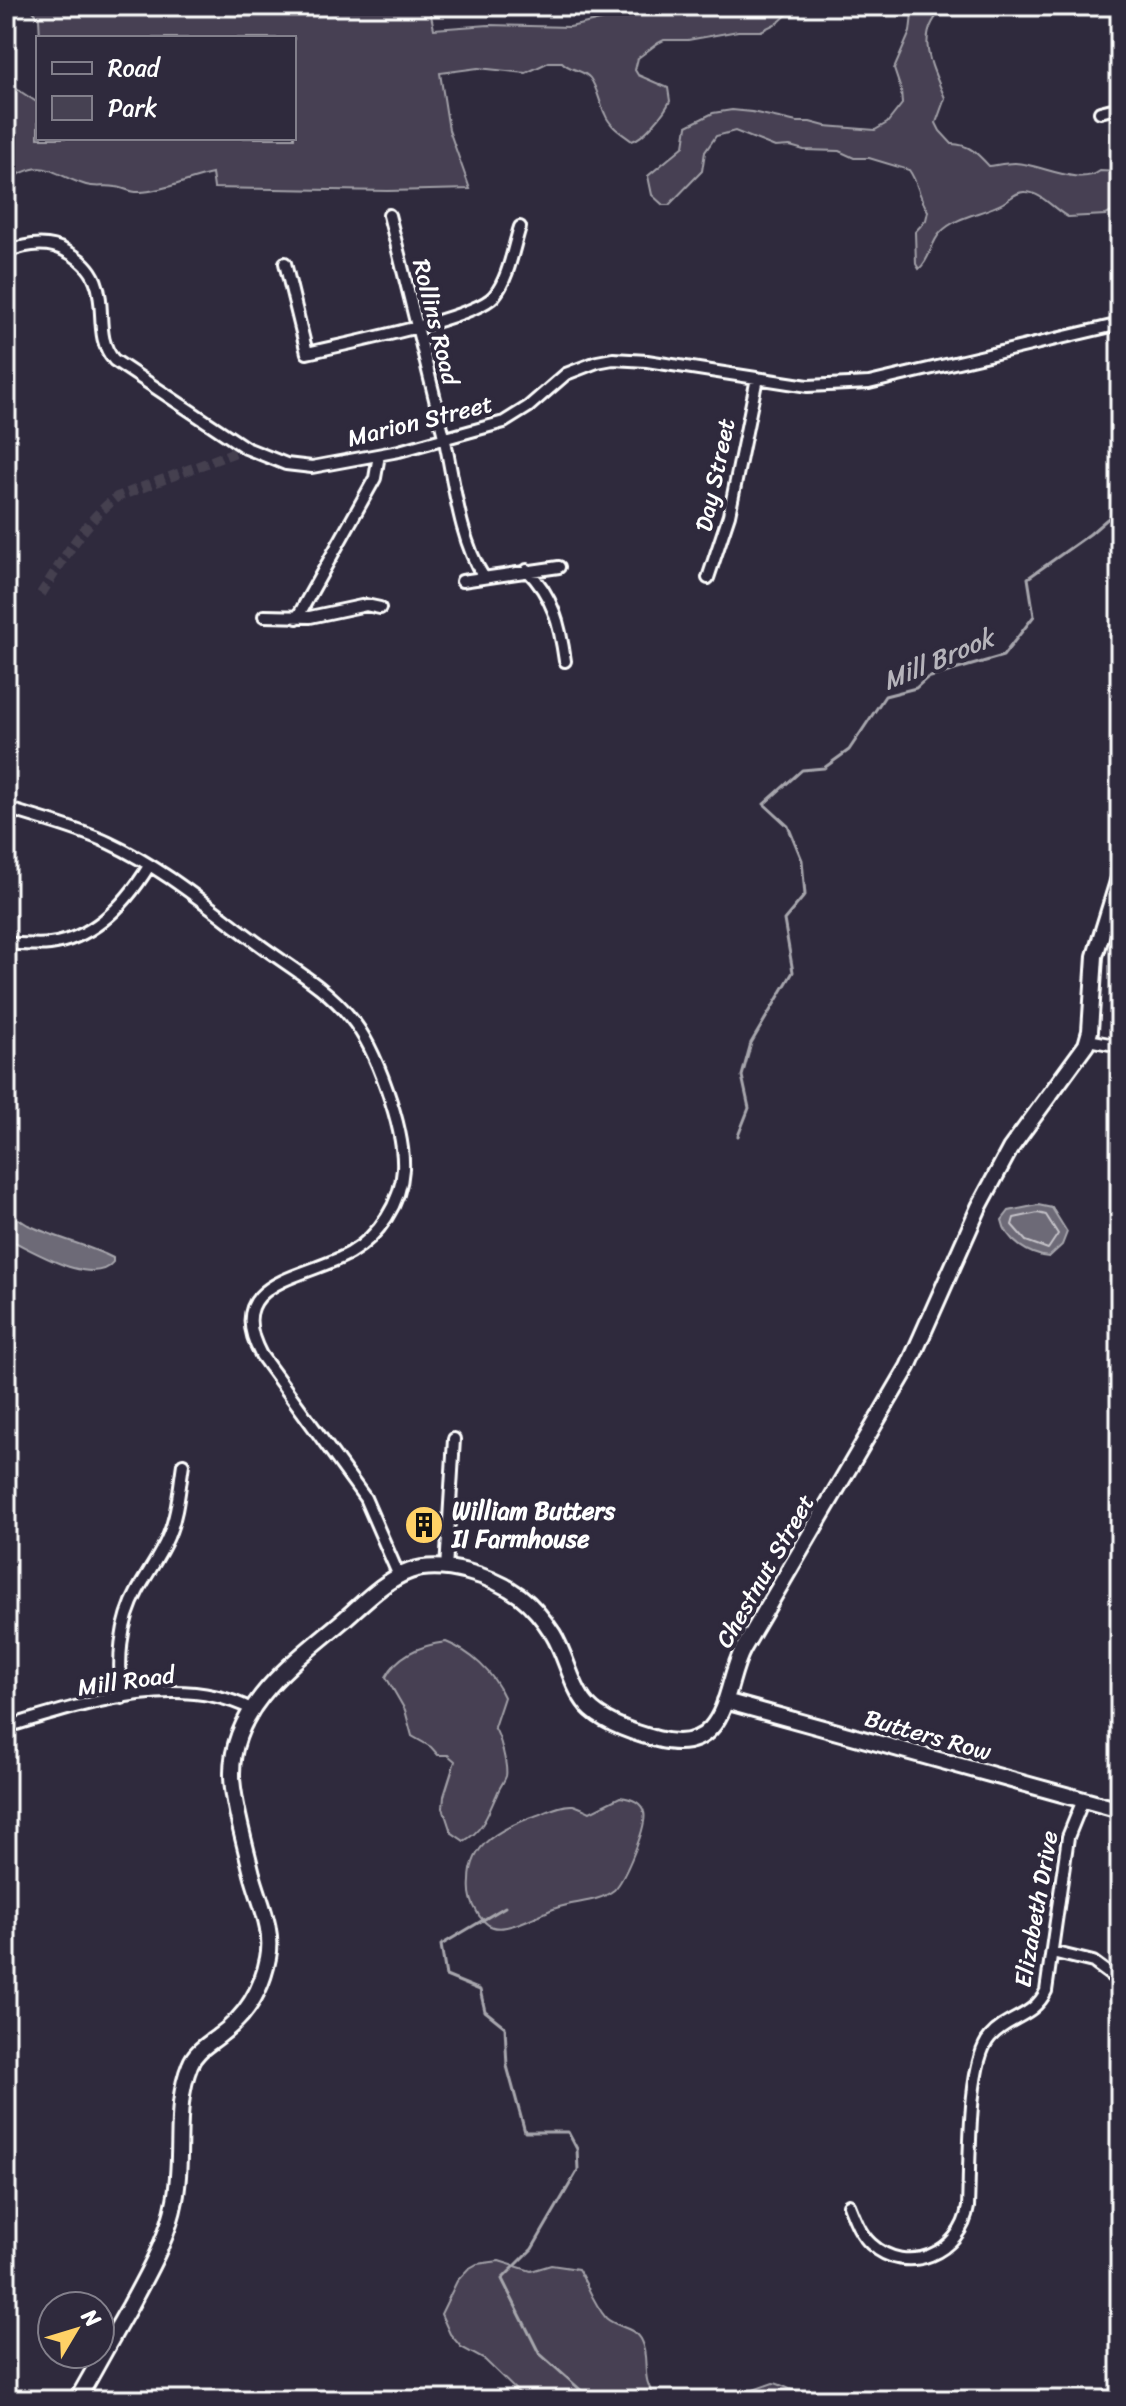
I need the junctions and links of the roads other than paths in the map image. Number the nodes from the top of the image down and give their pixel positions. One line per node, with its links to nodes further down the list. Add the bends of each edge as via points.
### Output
1 (1120, 107): 2 (street)
2 (1100, 112)
3 (389, 215): 8 (street, Rollins Road)
4 (520, 227): 8 (street, via 493,297 475,309)
5 (6, 252): 11 (street, Marion Street, via 50,245 79,259 98,288 111,357 246,448 298,467)
6 (285, 263): 8 (street, via 307,353)
7 (1120, 324): 9 (street, Marion Street, via 869,383 816,386)
8 (417, 326): 10 (street, Rollins Road)
9 (757, 378): 10 (street, Marion Street, via 647,361 597,362 566,374 504,422); 15 (street, Day Street, via 729,515)
10 (444, 440): 11 (street, Marion Street); 14 (street, Rollins Road, via 462,520)
11 (379, 455): 19 (street, via 375,478)
12 (559, 567): 13 (street)
13 (527, 570): 14 (street); 20 (street, via 553,608)
14 (483, 576): 16 (street)
15 (708, 578)
16 (462, 581)
17 (380, 608): 19 (street, via 366,605)
18 (264, 616): 19 (street)
19 (297, 618)
20 (565, 661)
21 (6, 808): 22 (street, via 97,838)
22 (149, 866): 24 (street, via 124,902 84,933 46,945); 30 (street, via 339,1004 369,1043 382,1073 403,1158 401,1183 388,1215 348,1254 266,1290 250,1322 261,1355 365,1498)
23 (1120, 875): 25 (street, Chestnut Street, via 1095,956)
24 (6, 944)
25 (1088, 1040): 26 (street); 32 (street, Chestnut Street, via 995,1177 908,1367 743,1649)
26 (1120, 1046)
27 (454, 1439): 29 (street)
28 (183, 1464): 31 (street, via 173,1524 127,1617 120,1654)
29 (446, 1569): 30 (street, Chestnut Street); 32 (street, Chestnut Street, via 491,1581 526,1601 554,1635 583,1699 617,1725 664,1741 686,1742 708,1731)
30 (399, 1576): 33 (street, Chestnut Street, via 300,1657)
31 (122, 1698): 33 (street, Mill Road, via 188,1692); 34 (street, Mill Road)
32 (725, 1701): 35 (street, Butters Row)
33 (251, 1709): 40 (street, Chestnut Street, via 232,1774 268,1930 266,1969 242,2015 191,2061 170,2223 152,2266)
34 (6, 1727)
35 (1083, 1800): 36 (street, Butters Row); 37 (street, Elizabeth Drive, via 1068,1837)
36 (1120, 1810)
37 (1052, 1952): 38 (street, via 1093,1962); 39 (street, Elizabeth Drive, via 1039,2003 997,2030 979,2057 968,2207 954,2239 928,2257 898,2259 867,2239)
38 (1120, 1982)
39 (849, 2205)
40 (77, 2400)

